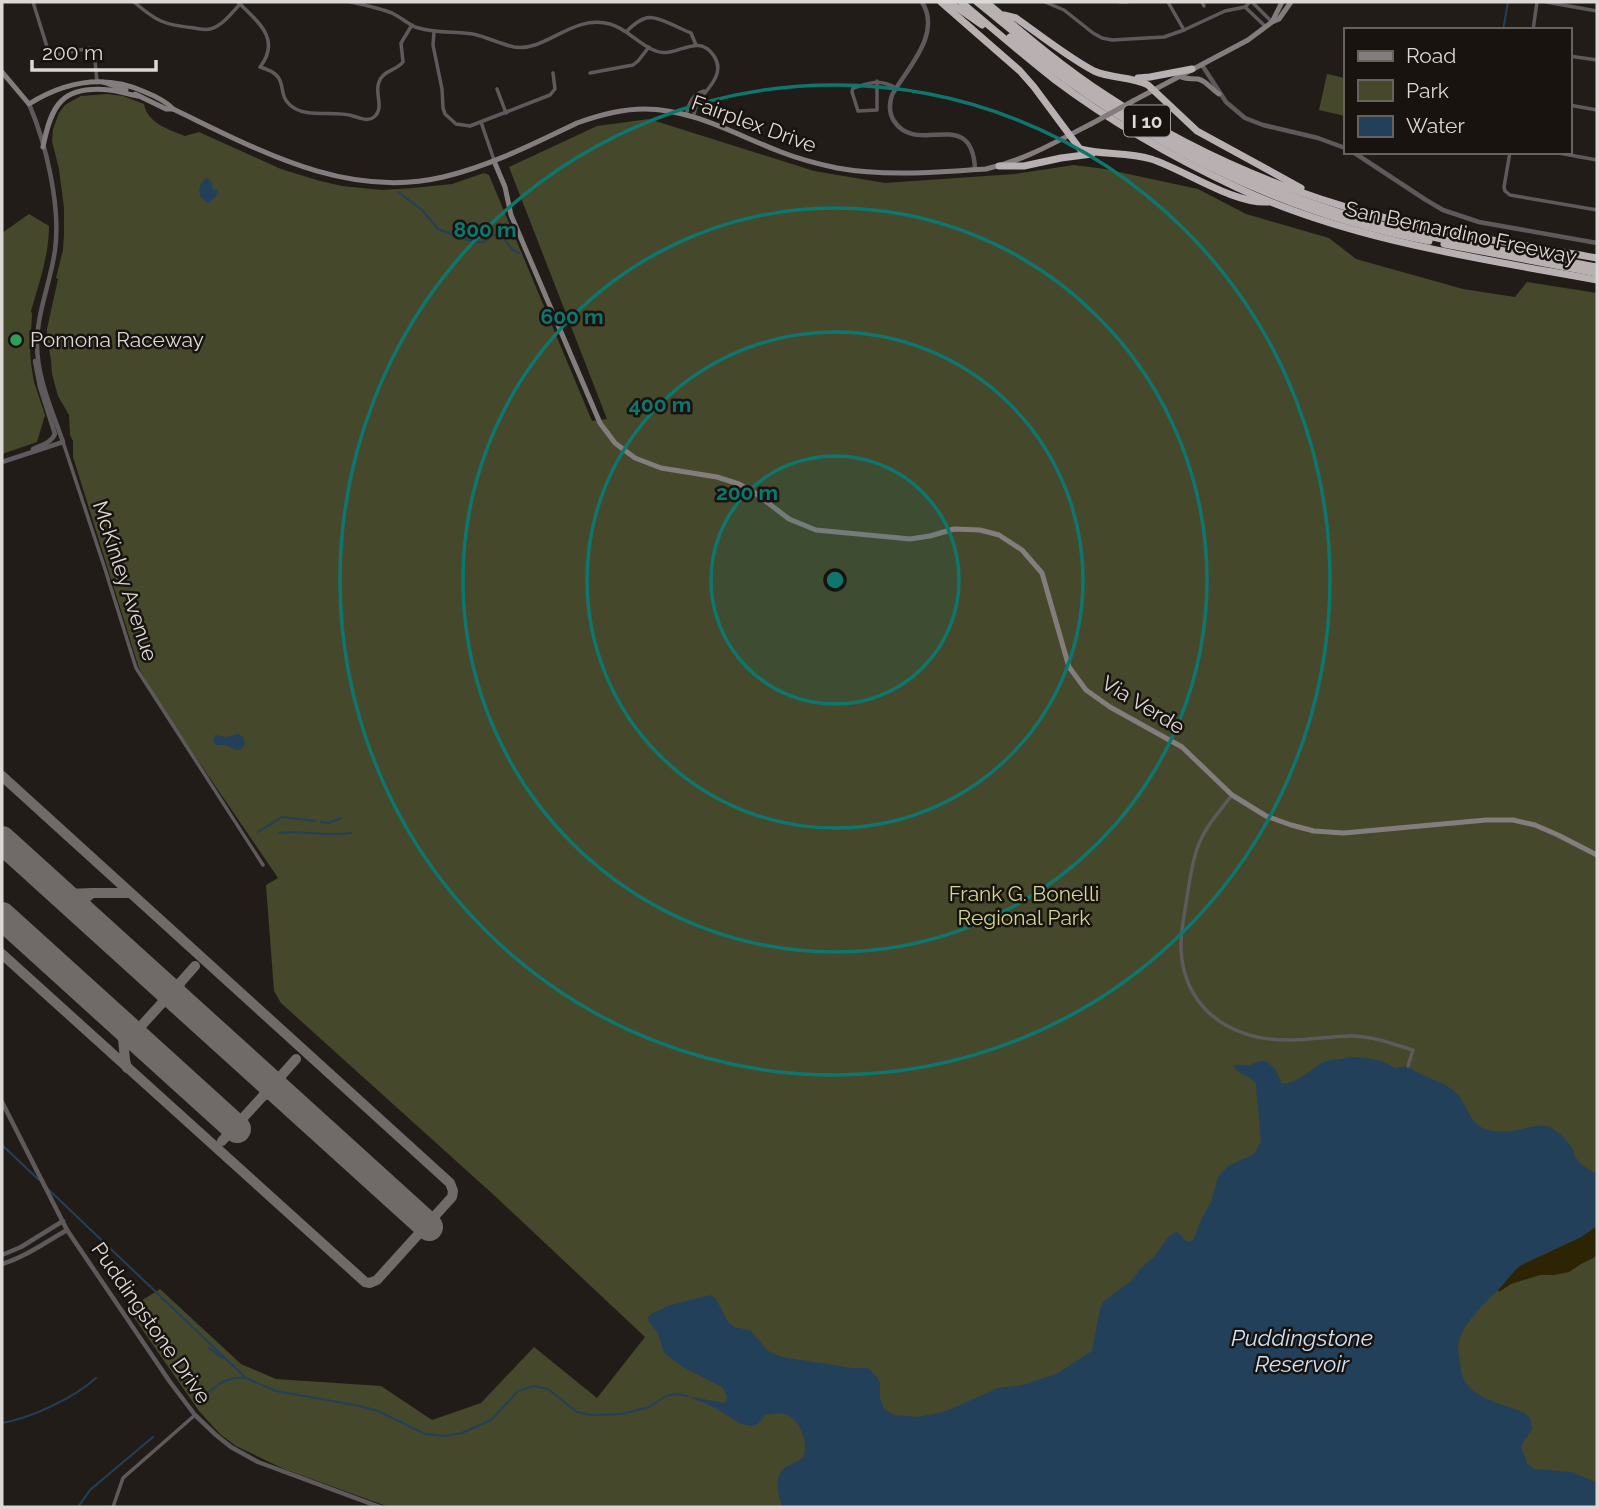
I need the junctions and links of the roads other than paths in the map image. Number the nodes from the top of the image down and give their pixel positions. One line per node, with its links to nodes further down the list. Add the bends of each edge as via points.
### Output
1 (33, 2): 44 (street, via 51,54 94,50)
2 (134, 2): 19 (street, via 161,22 201,29 221,23)
3 (351, 2): 25 (street, via 393,14)
4 (922, 2): 45 (street, via 929,21 926,37)
5 (941, 2): 61 (highway, via 1020,71)
6 (949, 2): 33 (highway)
7 (961, 2): 23 (highway, San Bernardino Freeway / I 10)
8 (977, 2): 77 (highway, via 1109,104 1242,176 1306,202 1383,225)
9 (986, 2): 22 (highway, San Bernardino Freeway / I 10)
10 (1045, 2): 28 (street, via 1102,38 1151,39)
11 (1120, 2): 12 (street)
12 (1127, 2)
13 (1168, 2): 28 (street)
14 (1251, 2): 20 (street); 24 (street)
15 (1282, 2): 24 (main road, Fairplex Drive)
16 (1291, 2): 24 (main road, Fairplex Drive)
17 (1537, 2): 27 (street)
18 (1546, 2): 21 (street)
19 (239, 3): 25 (street, via 261,24 267,37 267,57 260,67 280,79 288,103 300,111 370,120 377,113 378,83 402,62 401,43)
20 (1245, 7): 26 (street); 28 (street, via 1224,11)
21 (1597, 11)
22 (999, 13): 42 (highway, via 1016,18 1093,70); 72 (highway, San Bernardino Freeway / I 10, via 1078,76 1152,124 1228,163)
23 (975, 14): 33 (highway, San Bernardino Freeway / I 10); 78 (highway, via 987,18 1102,106 1193,159 1245,183 1364,226)
24 (1272, 22): 26 (main road, Fairplex Drive)
25 (412, 26): 30 (street)
26 (1266, 26): 36 (main road, Fairplex Drive)
27 (1532, 28)
28 (1184, 30)
29 (627, 32): 30 (street, via 612,24 589,23 516,47 474,34); 31 (street, via 648,17 656,18 691,33); 32 (street)
30 (434, 33): 60 (street, via 445,114 463,126)
31 (696, 45): 32 (street, via 666,53); 48 (street, via 711,52 718,65 715,80)
32 (649, 47): 40 (street, via 633,65)
33 (1023, 54): 73 (highway, San Bernardino Freeway / I 10, via 1133,132)
34 (1571, 56): 35 (street)
35 (1597, 61)
36 (1202, 65): 37 (main road, Fairplex Drive); 49 (street)
37 (1192, 69): 41 (main road, Fairplex Drive); 42 (highway)
38 (2, 72): 53 (main road)
39 (553, 73): 57 (street, via 555,89 550,94)
40 (590, 73)
41 (1179, 76): 47 (main road, Fairplex Drive); 49 (main road, via 1199,79)
42 (1130, 79): 47 (highway)
43 (877, 81): 43 (street, via 853,88 858,111 877,110); 45 (street)
44 (100, 82): 50 (main road, Fairplex Drive); 53 (main road, Fairplex Drive, via 64,87); 55 (main road, Fairplex Drive, via 134,87)
45 (896, 88): 71 (street, via 890,109 900,128 912,135 958,136 972,150)
46 (497, 89): 57 (street)
47 (1153, 90): 61 (main road, Fairplex Drive, bridge); 72 (highway, via 1197,131)
48 (705, 91): 51 (street); 52 (street)
49 (1219, 94): 63 (street, via 1252,121)
50 (138, 96): 55 (main road, Fairplex Drive); 62 (main road, via 102,90 69,96 51,116)
51 (693, 98): 52 (street); 58 (street)
52 (698, 102): 59 (street)
53 (29, 104): 62 (street)
54 (1571, 105): 56 (street)
55 (173, 109): 69 (main road, Fairplex Drive, via 286,162 341,177 415,181)
56 (1597, 110)
57 (506, 113): 60 (street)
58 (686, 115): 59 (main road, Fairplex Drive); 69 (main road, Fairplex Drive, via 644,109 608,113)
59 (693, 117): 71 (main road, Fairplex Drive, via 783,153 838,168 894,174)
60 (481, 122): 69 (street)
61 (1070, 135): 64 (highway, via 1080,149); 70 (main road, Fairplex Drive)
62 (43, 147): 80 (street, via 57,224)
63 (1344, 148)
64 (1113, 153): 70 (highway); 73 (highway, via 1151,159 1256,203)
65 (1356, 154): 75 (street, via 1426,200 1460,216)
66 (1510, 154): 74 (street, via 1504,187 1510,195)
67 (1564, 154): 68 (street)
68 (1597, 160)
69 (494, 161): 84 (main road, Via Verde, via 511,215 600,423 615,443 635,458 661,468 739,484 789,519 816,530 909,539 954,529 999,535 1022,550 1042,573 1069,667 1086,690 1182,747)
70 (999, 166): 71 (main road, Fairplex Drive)
71 (975, 169)
72 (1313, 196): 76 (highway, San Bernardino Freeway / I 10, via 1451,233)
73 (1273, 202): 79 (highway, San Bernardino Freeway / I 10, via 1401,242)
74 (1597, 210)
75 (1597, 243)
76 (1597, 258)
77 (1597, 267)
78 (1597, 273)
79 (1597, 280)
80 (39, 326): 81 (street, via 40,373); 82 (street, via 35,333 37,374 55,434)
81 (63, 442): 82 (street); 86 (street, McKinley Avenue, via 136,668)
82 (20, 456): 83 (street)
83 (2, 462)
84 (1232, 795): 85 (main road, Via Verde, via 1266,816 1314,831 1344,833 1513,820 1535,825); 87 (street, via 1208,825 1196,850 1182,931 1184,972 1194,995 1212,1016 1242,1032 1291,1040 1380,1039 1413,1050)
85 (1597, 855)
86 (263, 865)
87 (1408, 1066)
88 (2, 1102): 89 (street, Puddingstone Drive)
89 (63, 1221): 90 (street, Puddingstone Drive); 91 (street)
90 (67, 1230): 92 (street); 93 (street, Puddingstone Drive)
91 (2, 1255)
92 (2, 1264)
93 (195, 1415): 94 (street, via 123,1478); 95 (street, Puddingstone Drive, via 223,1441 258,1462)
94 (113, 1507)
95 (380, 1507)

